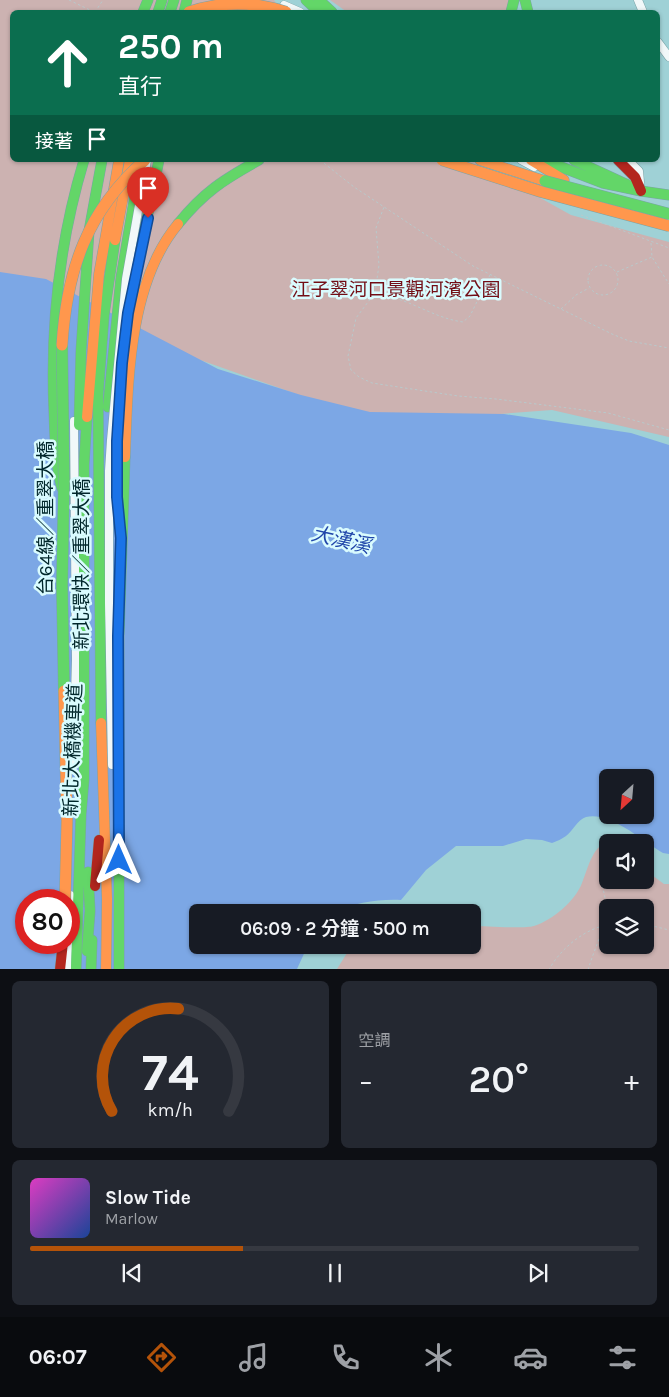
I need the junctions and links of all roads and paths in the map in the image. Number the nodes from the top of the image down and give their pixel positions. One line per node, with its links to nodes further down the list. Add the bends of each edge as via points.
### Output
1 (69, 0): 6 (path)
2 (209, 0): 7 (street)
3 (268, 0): 10 (street)
4 (306, 0): 11 (main road)
5 (319, 0): 12 (main road)
6 (90, 10)
7 (181, 10)
8 (196, 10): 9 (main road, bridge, via 239,2)
9 (280, 10)
10 (295, 10)
11 (317, 10)
12 (330, 10)
13 (660, 45): 14 (street)
14 (669, 57)
15 (83, 162): 55 (main road, bridge, via 65,235 53,338 57,469)
16 (97, 162): 66 (street, 新北大橋機車道, bridge, via 84,230 76,350 76,660)
17 (102, 162): 53 (main road, bridge, via 89,230 81,351 78,440)
18 (119, 162): 53 (main road, 新北環快／重翠大橋, bridge, via 99,274)
19 (130, 162): 54 (main road, 新北環快／重翠大橋, bridge, via 111,268 102,352 97,442)
20 (141, 162): 54 (main road, via 121,278 105,441)
21 (144, 162): 55 (main road, 台64線／重翠大橋, bridge, via 111,194 95,218 71,277 65,311 63,358)
22 (146, 162): 71 (street, 新北大橋機車道, bridge, via 126,279 109,471)
23 (159, 162): 56 (main road, via 128,313 122,363 117,450)
24 (255, 162): 56 (main road, via 221,181 194,204 171,232 155,260 142,295 127,415)
25 (323, 162): 38 (path)
26 (464, 162): 34 (main road, bridge)
27 (494, 162): 34 (main road)
28 (507, 162): 35 (main road, via 545,179)
29 (526, 162): 34 (street)
30 (578, 162): 36 (main road)
31 (615, 162): 36 (street)
32 (620, 162): 36 (main road, via 636,177)
33 (630, 162): 36 (street, via 639,171)
34 (542, 169): 35 (main road); 36 (main road); 40 (main road, bridge); 42 (main road, bridge)
35 (564, 180): 39 (main road, via 595,195)
36 (641, 191): 37 (main road); 39 (main road)
37 (669, 195)
38 (384, 207): 46 (path); 49 (path, via 376,228 379,265)
39 (638, 209): 41 (main road); 42 (main road, via 660,225)
40 (669, 214)
41 (669, 218)
42 (669, 227)
43 (651, 242): 44 (path)
44 (652, 257): 45 (path); 47 (path)
45 (616, 273): 48 (path, via 617,285 608,294 600,294); 48 (path, via 606,265 594,268 589,275)
46 (490, 275): 49 (path, via 470,316 463,322 450,320 391,295); 50 (path)
47 (669, 284)
48 (590, 287): 50 (path)
49 (374, 294): 52 (path, via 356,318 348,356 351,370 359,377 458,396 608,413)
50 (560, 310): 51 (path, via 629,341)
51 (669, 348)
52 (669, 430)
53 (84, 464): 57 (main road, 新北環快／重翠大橋)
54 (99, 471): 58 (main road, 新北環快／重翠大橋)
55 (64, 496): 59 (main road, 台64線／重翠大橋, bridge)
56 (121, 538): 72 (main road, via 118,636)
57 (84, 779): 67 (main road, 新北環快／重翠大橋); 68 (main road, via 90,911)
58 (102, 790): 69 (main road); 70 (main road, 新北環快／重翠大橋, via 108,871)
59 (65, 889)
60 (654, 926): 62 (path)
61 (599, 927): 73 (path, via 565,949)
62 (669, 930)
63 (599, 939): 74 (path)
64 (62, 954): 65 (main road)
65 (60, 969)
66 (68, 969)
67 (76, 969)
68 (85, 969)
69 (91, 969)
70 (106, 969)
71 (114, 969)
72 (119, 969)
73 (550, 969)
74 (588, 969)

